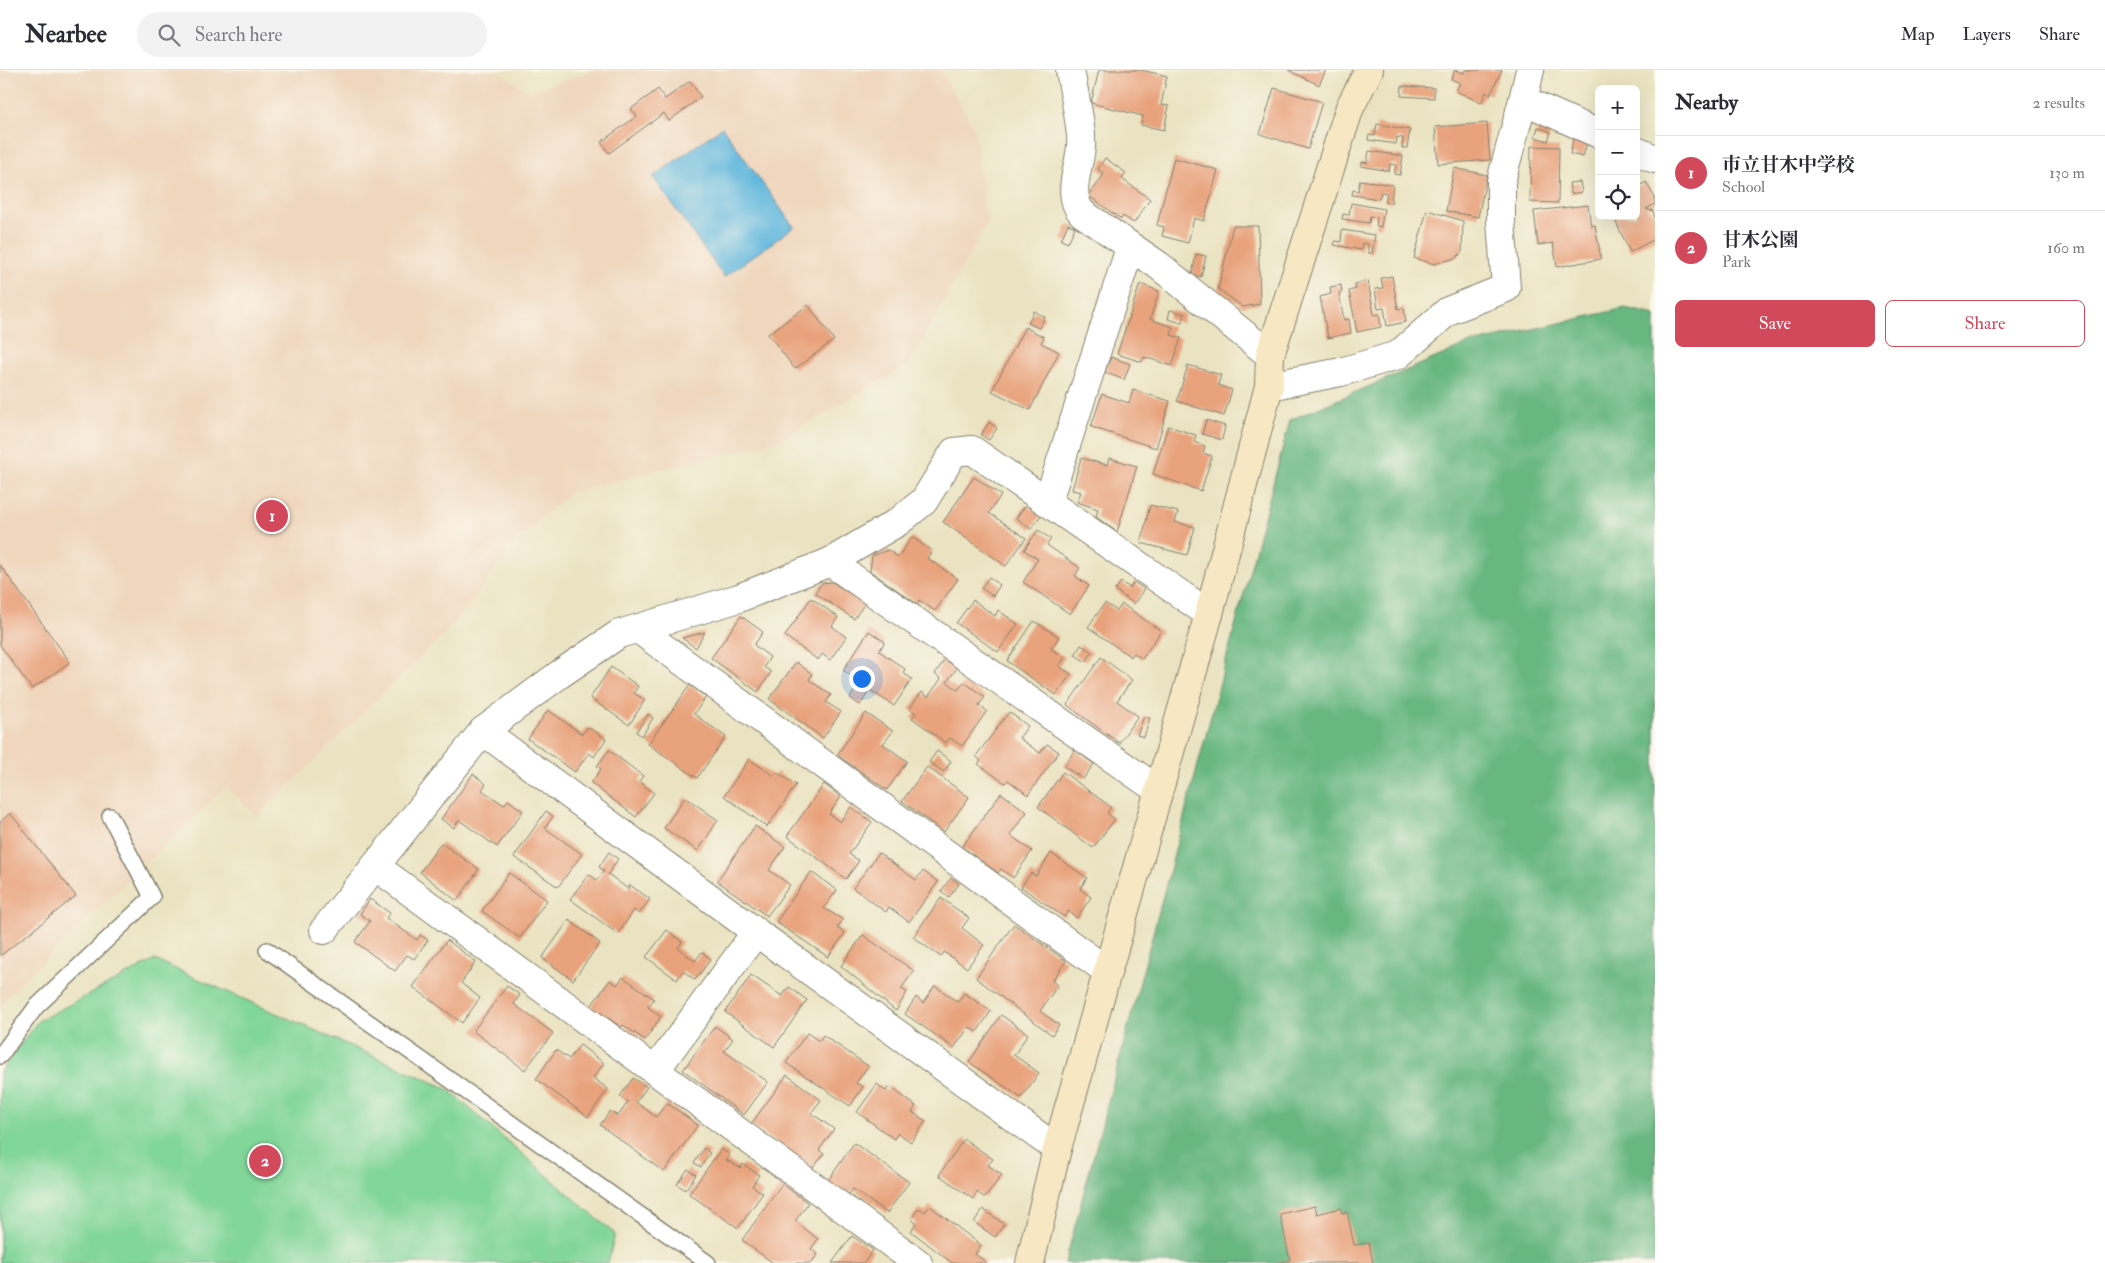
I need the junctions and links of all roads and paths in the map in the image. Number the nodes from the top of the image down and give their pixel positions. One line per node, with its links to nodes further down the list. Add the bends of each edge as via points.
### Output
1 (1070, 70): 8 (street, via 1082,144 1073,191 1076,206)
2 (1369, 70): 9 (street, via 1350,108)
3 (1530, 70): 4 (street)
4 (1523, 100): 5 (street); 10 (street, via 1501,181 1506,288 1448,311 1398,355 1341,372)
5 (1595, 132)
6 (1640, 153): 7 (street)
7 (1655, 160)
8 (1130, 248): 9 (street, via 1158,265); 11 (street)
9 (1270, 355): 10 (street)
10 (1269, 386): 13 (street)
11 (1048, 501): 12 (street, via 972,450 954,452 924,501 898,522); 13 (street)
12 (830, 562): 14 (street, via 739,598); 16 (street)
13 (1210, 614): 16 (street)
14 (638, 629): 15 (street, via 619,634); 22 (street)
15 (483, 731): 18 (street); 20 (street)
16 (1158, 790): 22 (street)
17 (110, 816): 23 (lane, via 152,897 36,1007)
18 (375, 866): 19 (street); 24 (street)
19 (324, 930)
20 (756, 932): 24 (street); 25 (street)
21 (267, 950): 26 (lane)
22 (1107, 971): 25 (street)
23 (0, 1056)
24 (655, 1071): 27 (street)
25 (1057, 1148): 28 (street)
26 (708, 1263)
27 (918, 1263)
28 (1030, 1263)

